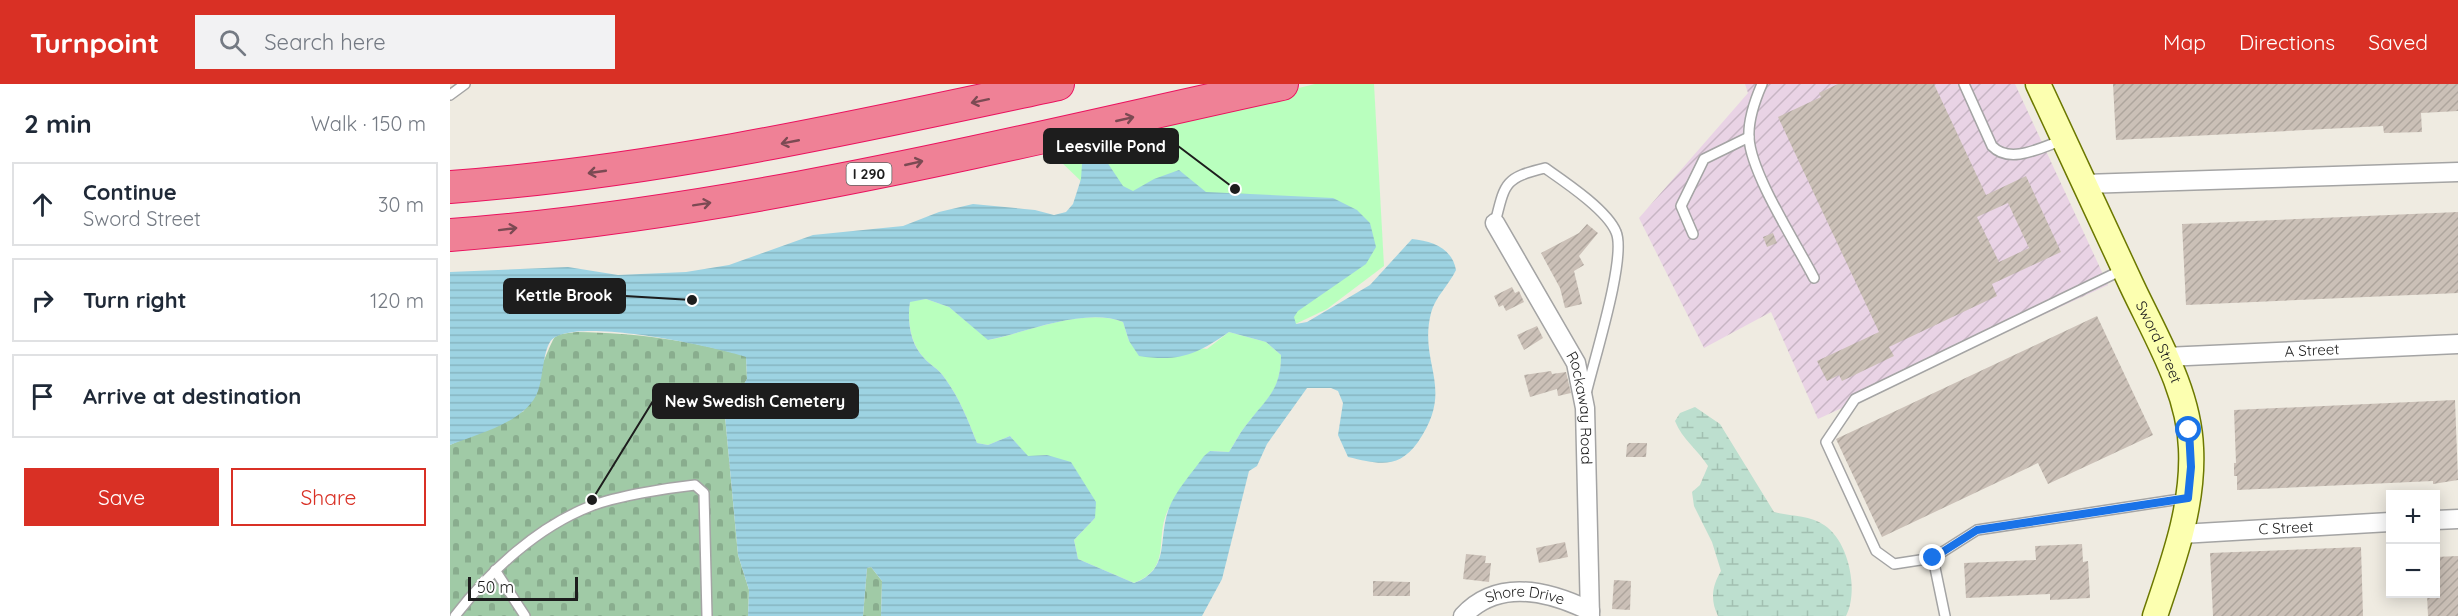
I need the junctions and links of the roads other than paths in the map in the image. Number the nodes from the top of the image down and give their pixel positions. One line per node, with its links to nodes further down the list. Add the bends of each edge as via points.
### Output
1 (465, 84): 7 (lane)
2 (1058, 84): 12 (highway, one-way to 12, via 749,149 590,173)
3 (1282, 84): 15 (highway, I 290, one-way to 3, via 617,216 797,188)
4 (1762, 84): 8 (lane)
5 (1964, 84): 9 (lane, via 1998,153 2026,153)
6 (2037, 84): 9 (street, Sword Street)
7 (450, 95)
8 (1749, 137): 14 (lane, via 1704,159 1682,206); 17 (lane, via 1755,166)
9 (2064, 140): 11 (street, Sword Street)
10 (2458, 172): 11 (street)
11 (2084, 184): 16 (street, Sword Street)
12 (450, 187)
13 (1495, 223): 20 (street, Rockaway Road, via 1576,363); 20 (lane, via 1504,188 1518,175 1545,168 1590,201 1617,232 1619,261)
14 (1693, 234)
15 (450, 235)
16 (2124, 269): 19 (street, Sword Street); 26 (lane, via 1855,399 1826,442 1876,551 1894,564)
17 (1814, 278)
18 (2458, 344): 19 (street, A Street)
19 (2165, 357): 21 (street, Sword Street, via 2178,385 2189,430)
20 (1584, 402): 28 (street, Rockaway Road)
21 (2188, 498): 25 (street, Sword Street); 26 (lane, via 1977,530)
22 (2458, 519): 23 (street)
23 (2440, 520)
24 (2386, 522): 25 (street, C Street)
25 (2181, 534): 34 (street, Sword Street)
26 (1933, 558): 33 (lane)
27 (495, 570): 29 (lane); 30 (lane); 31 (lane, via 550,528 590,506 695,485 704,493)
28 (1590, 613): 32 (street, Shore Drive, via 1547,593 1520,591 1485,598)
29 (455, 616)
30 (525, 616)
31 (707, 616)
32 (1463, 616)
33 (1945, 616)
34 (2154, 616)

